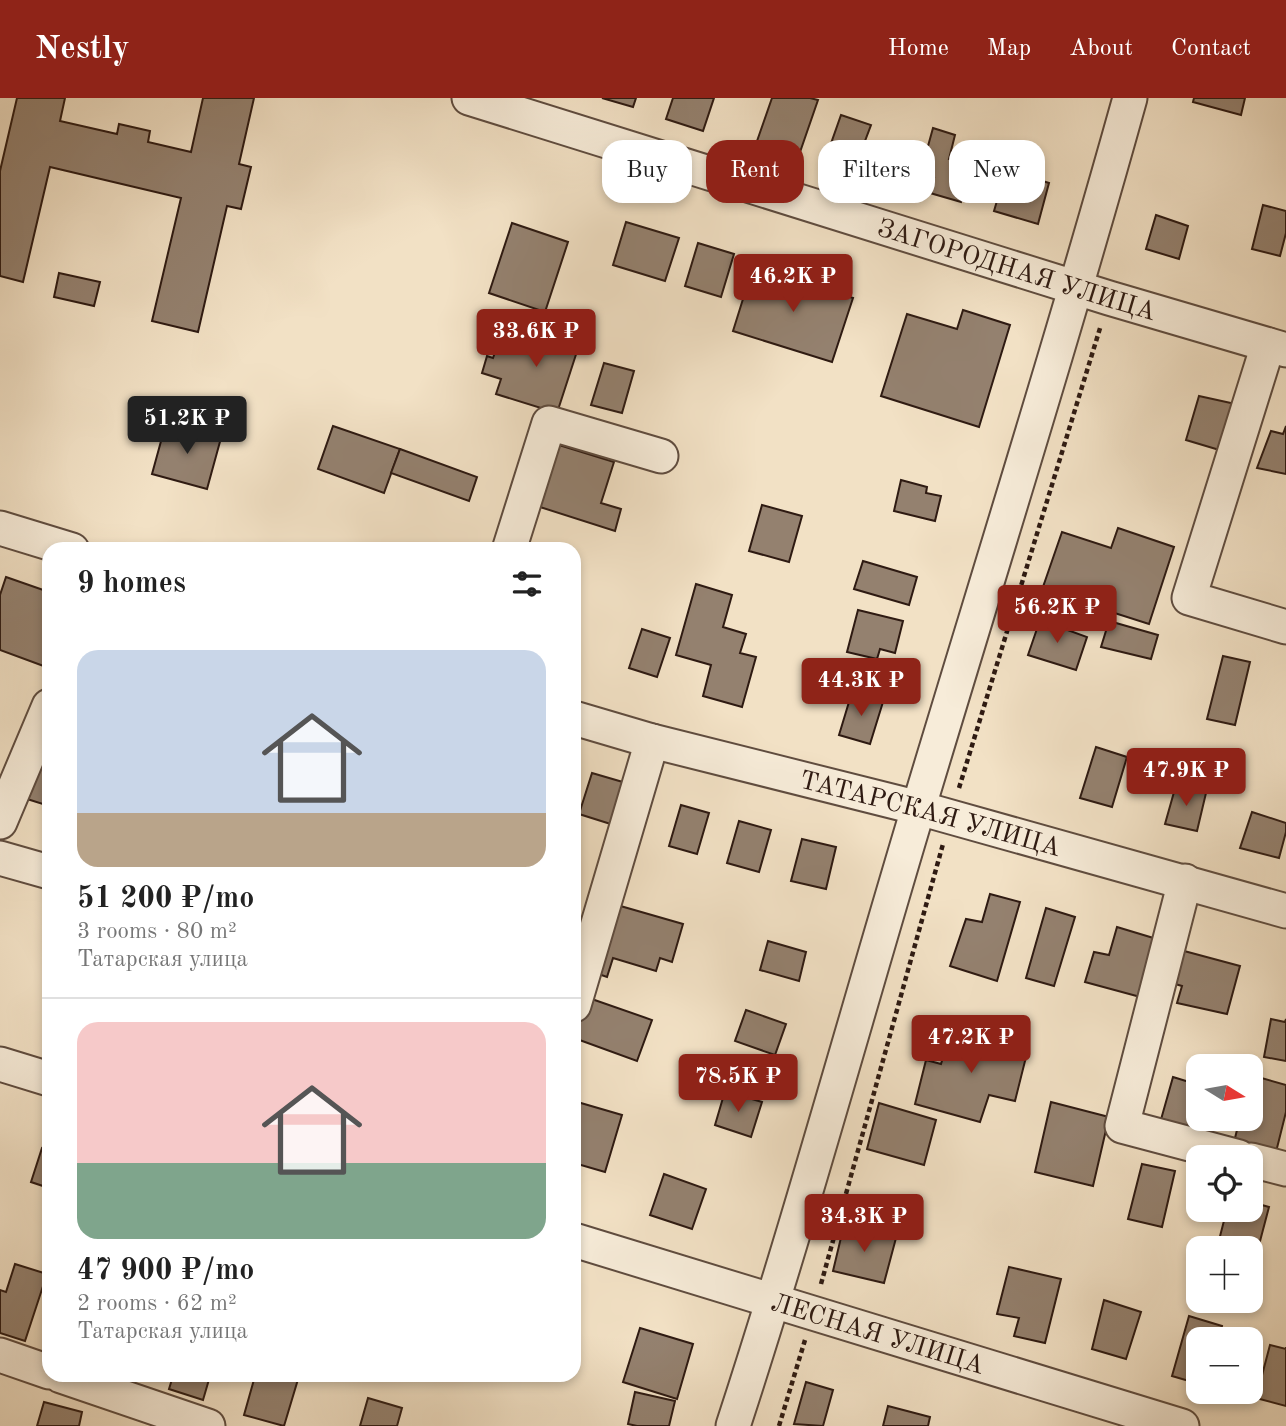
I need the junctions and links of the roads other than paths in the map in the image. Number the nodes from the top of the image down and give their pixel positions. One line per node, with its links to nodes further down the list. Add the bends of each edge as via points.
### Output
1 (469, 98): 3 (street, ЗАГОРОДНАЯ УЛИЦА)
2 (1130, 98): 3 (street)
3 (1077, 288): 4 (street, ЗАГОРОДНАЯ УЛИЦА); 13 (street)
4 (1277, 347): 9 (street, via 1189,598)
5 (661, 456): 8 (street, via 549,423)
6 (0, 528): 7 (street)
7 (46, 542)
8 (512, 542)
9 (1286, 627)
10 (581, 720): 12 (street, ТАТАРСКАЯ УЛИЦА)
11 (42, 723): 14 (street)
12 (652, 741): 13 (street, ТАТАРСКАЯ УЛИЦА); 19 (street)
13 (919, 808): 17 (street, ТАТАРСКАЯ УЛИЦА); 26 (street)
14 (0, 822)
15 (0, 858): 16 (street)
16 (42, 870)
17 (1185, 881): 18 (street, ТАТАРСКАЯ УЛИЦА); 22 (street, via 1122,1126)
18 (1286, 911)
19 (581, 981)
20 (0, 1064): 21 (street)
21 (42, 1077)
22 (1194, 1145)
23 (1263, 1163): 24 (street)
24 (1286, 1169)
25 (581, 1242): 26 (street, ЛЕСНАЯ УЛИЦА)
26 (774, 1301): 31 (street); 32 (street, ЛЕСНАЯ УЛИЦА)
27 (0, 1355): 28 (street)
28 (42, 1369)
29 (79, 1382): 30 (street)
30 (208, 1426)
31 (733, 1426)
32 (1182, 1426)

